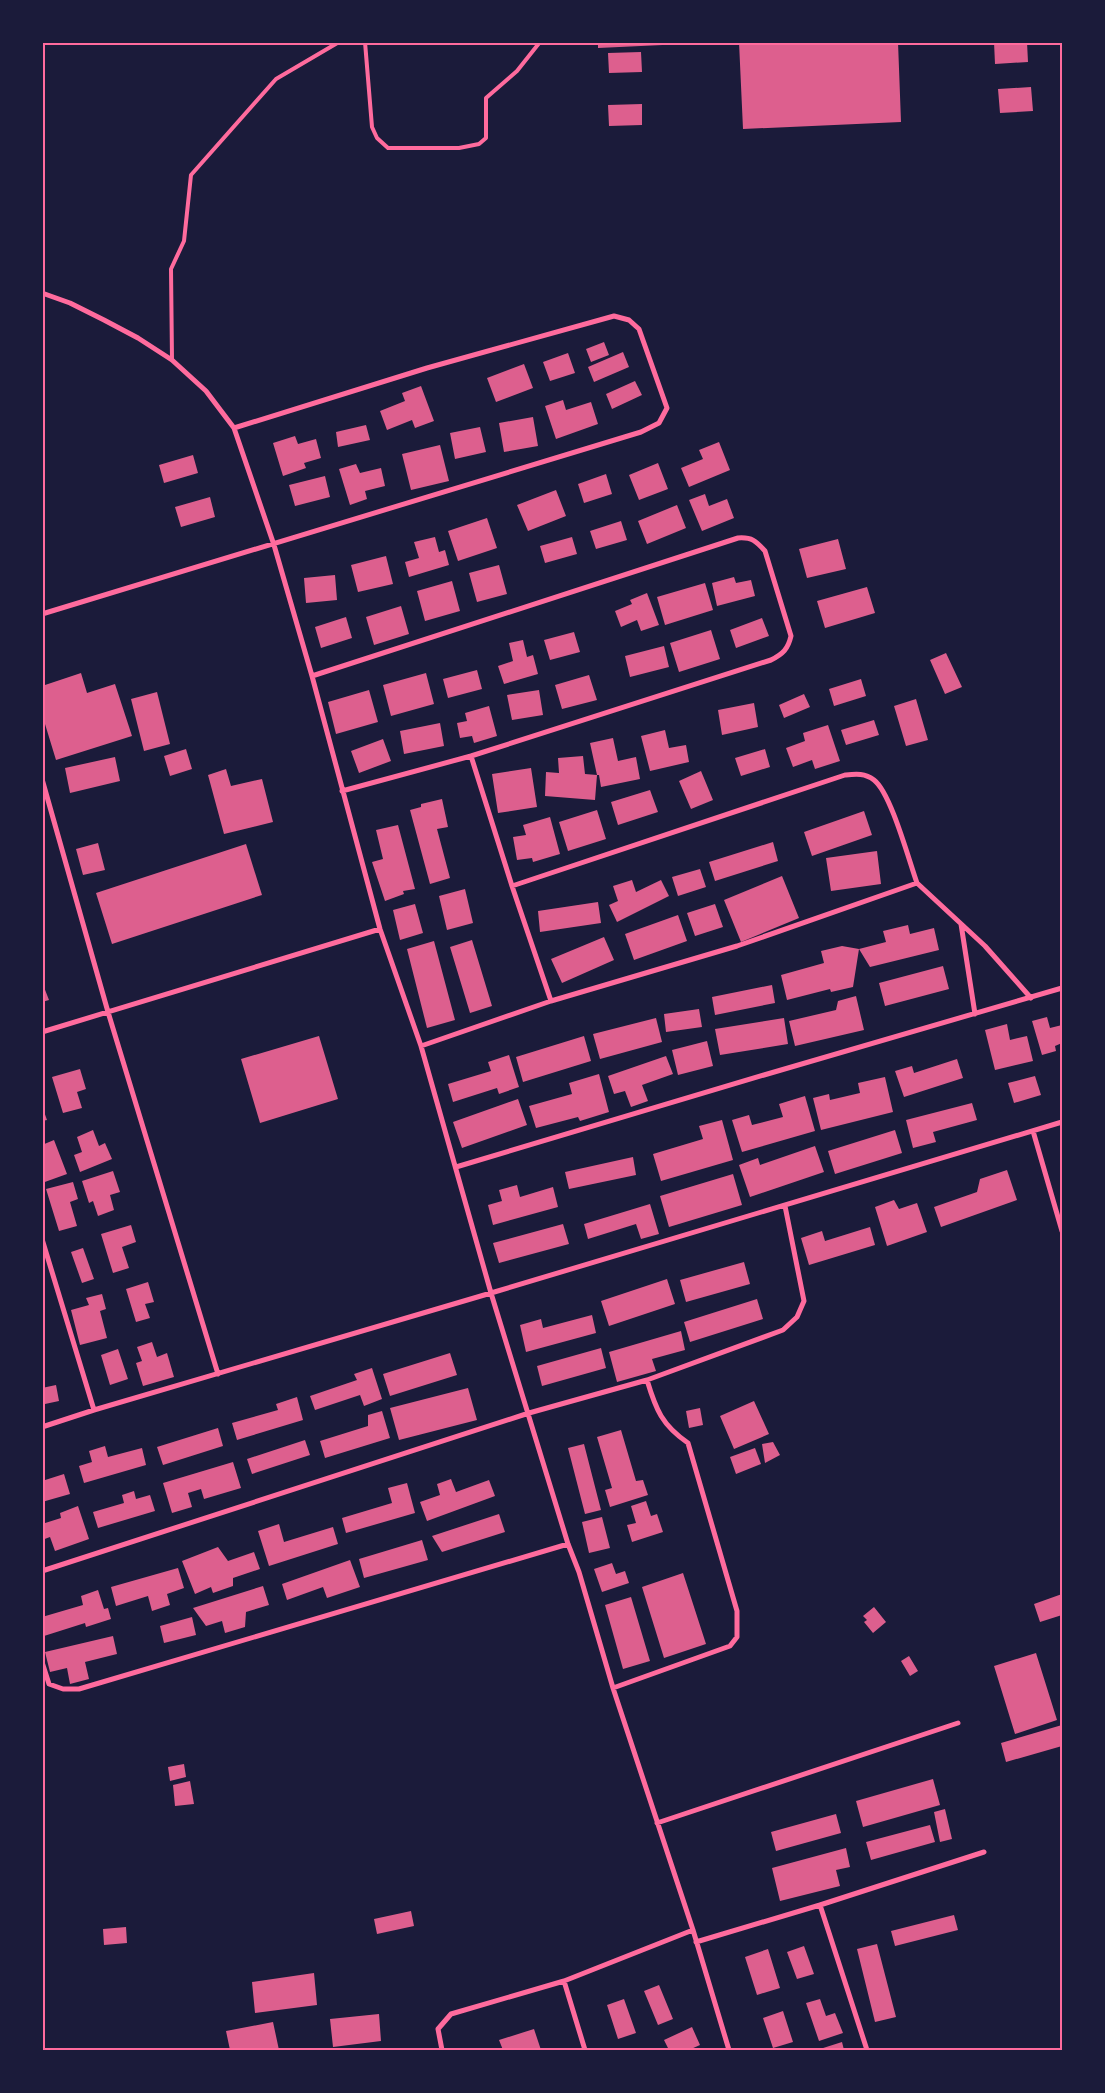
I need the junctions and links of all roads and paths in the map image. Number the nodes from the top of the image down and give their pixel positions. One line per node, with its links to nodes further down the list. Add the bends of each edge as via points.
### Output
1 (339, 42): 5 (lane, via 276,79 191,175 184,241 171,269)
2 (365, 42): 3 (lane, via 372,127 377,138 388,148 459,148 480,144 486,138 486,98 517,71)
3 (540, 42)
4 (42, 293): 5 (street, via 104,320)
5 (172, 360): 6 (street, via 206,391)
6 (234, 428): 7 (street); 7 (street, via 427,368 614,316 630,320 639,328 666,408 659,424)
7 (274, 545): 8 (street); 9 (street)
8 (42, 614)
9 (312, 676): 10 (street, via 738,538 756,540 765,551 791,636 789,646 782,654); 12 (street)
10 (471, 756): 12 (street); 14 (street)
11 (42, 779): 20 (street)
12 (342, 791): 16 (street)
13 (917, 884): 14 (street, via 886,794 875,780 862,774 845,775); 15 (street); 19 (street, via 737,946)
14 (512, 886): 19 (street)
15 (961, 924): 18 (street); 21 (street)
16 (380, 929): 20 (street); 23 (street)
17 (1062, 988): 18 (street)
18 (1031, 998): 21 (street)
19 (551, 1001): 23 (street)
20 (108, 1012): 22 (street); 31 (street)
21 (974, 1014): 26 (street)
22 (42, 1032)
23 (421, 1046): 26 (street)
24 (1062, 1122): 25 (street)
25 (1033, 1131): 27 (street); 28 (street)
26 (456, 1167): 30 (street)
27 (785, 1206): 30 (street); 32 (street, via 804,1301 797,1317 783,1330)
28 (1062, 1231)
29 (42, 1239): 33 (street)
30 (491, 1293): 31 (street); 34 (street)
31 (218, 1374): 33 (street)
32 (647, 1380): 34 (street); 39 (street, via 663,1420 672,1432 688,1443 737,1611 737,1637 730,1646)
33 (94, 1410): 35 (street)
34 (530, 1413): 36 (street); 37 (street)
35 (42, 1427)
36 (568, 1544): 38 (street, via 79,1689 63,1689 50,1684); 39 (street)
37 (42, 1571)
38 (42, 1662)
39 (613, 1688): 41 (street)
40 (958, 1723): 41 (street)
41 (657, 1823): 44 (street)
42 (984, 1852): 43 (street)
43 (820, 1905): 45 (street); 50 (street)
44 (693, 1930): 45 (street); 46 (street)
45 (696, 1942): 49 (street)
46 (564, 1981): 47 (street, via 451,2014 438,2029); 48 (street)
47 (442, 2050)
48 (584, 2050)
49 (729, 2050)
50 (867, 2050)

